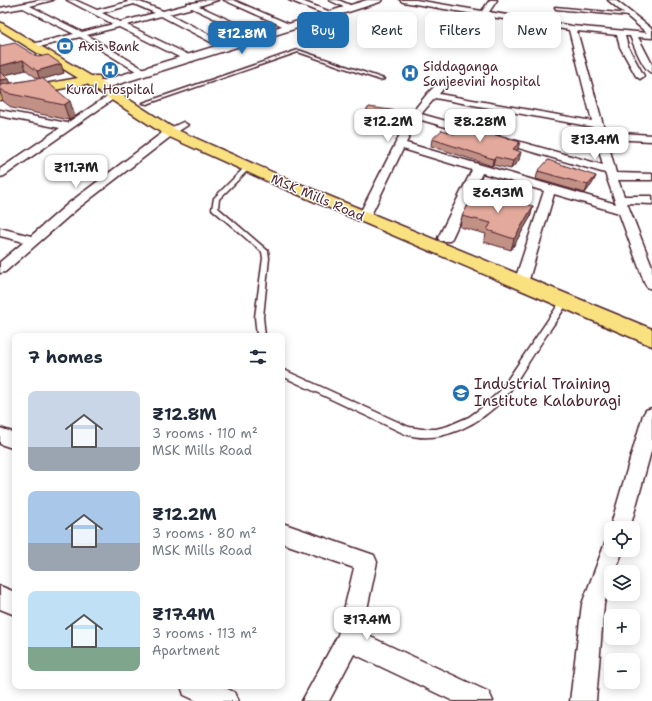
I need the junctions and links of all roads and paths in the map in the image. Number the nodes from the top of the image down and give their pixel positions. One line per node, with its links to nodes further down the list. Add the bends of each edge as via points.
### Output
1 (50, 0): 13 (street)
2 (70, 0): 21 (street)
3 (179, 0): 14 (street)
4 (215, 0): 14 (street)
5 (228, 0): 15 (street)
6 (292, 0): 16 (street)
7 (332, 0): 17 (street)
8 (377, 0): 17 (street)
9 (402, 0): 24 (street)
10 (611, 0): 27 (street)
11 (132, 1): 21 (street); 26 (street)
12 (253, 2): 15 (street)
13 (25, 6): 19 (street); 38 (street)
14 (193, 6): 26 (street); 40 (street)
15 (240, 6): 29 (street)
16 (308, 6): 20 (street); 22 (street)
17 (353, 8): 23 (street)
18 (556, 8): 27 (lane)
19 (0, 10)
20 (294, 10)
21 (95, 12): 30 (street)
22 (326, 12)
23 (339, 12)
24 (472, 12)
25 (282, 13): 29 (street)
26 (163, 14): 30 (street); 42 (street)
27 (629, 14): 36 (street)
28 (495, 16): 34 (street)
29 (268, 17): 33 (street)
30 (120, 25): 38 (street); 43 (street)
31 (297, 25): 33 (street)
32 (2, 26): 41 (main road, MSK Mills Road)
33 (292, 27): 40 (street)
34 (572, 28): 35 (street); 58 (street)
35 (620, 33): 37 (street); 46 (street, via 624,47)
36 (652, 33)
37 (633, 34): 39 (street); 44 (street)
38 (82, 35): 41 (street); 45 (street)
39 (652, 36)
40 (261, 37): 42 (street)
41 (35, 45): 48 (main road, MSK Mills Road)
42 (227, 47): 43 (street)
43 (190, 59): 45 (street)
44 (652, 70)
45 (144, 73): 48 (street)
46 (640, 76)
47 (382, 79): 53 (lane, via 298,51)
48 (97, 82): 50 (main road); 52 (main road); 53 (main road, MSK Mills Road); 56 (street); 57 (main road, MSK Mills Road)
49 (443, 83): 51 (street)
50 (0, 92)
51 (431, 95): 55 (street); 58 (street)
52 (0, 96)
53 (145, 103): 57 (main road, MSK Mills Road)
54 (0, 113): 56 (street)
55 (415, 114): 60 (street); 64 (street)
56 (68, 126): 63 (street)
57 (177, 128): 61 (main road, MSK Mills Road); 70 (main road, MSK Mills Road, via 213,141); 73 (street, via 73,206)
58 (599, 130): 59 (street); 64 (street)
59 (652, 138)
60 (400, 145): 62 (street); 70 (street)
61 (248, 167): 70 (main road, MSK Mills Road); 79 (lane, via 216,199 215,209 265,251 259,317)
62 (478, 168): 66 (street); 72 (street)
63 (1, 173)
64 (610, 174): 65 (street); 67 (street)
65 (652, 177)
66 (550, 189): 69 (street); 75 (street)
67 (620, 198): 68 (street); 69 (street)
68 (652, 200)
69 (625, 211): 76 (street)
70 (366, 212): 72 (main road, MSK Mills Road); 75 (main road, MSK Mills Road)
71 (0, 232): 73 (street)
72 (445, 238): 75 (main road, MSK Mills Road)
73 (33, 240): 74 (street)
74 (0, 269)
75 (523, 277): 77 (main road, MSK Mills Road); 78 (main road, MSK Mills Road)
76 (652, 284)
77 (565, 301): 80 (main road, MSK Mills Road); 81 (lane, via 503,393 483,413 469,422 435,434 408,431)
78 (652, 325)
79 (261, 333)
80 (652, 338)
81 (285, 373)
82 (652, 415): 85 (street)
83 (0, 436): 84 (street)
84 (12, 440)
85 (622, 521)
86 (285, 534): 90 (street, via 366,562)
87 (610, 557): 95 (street, via 593,604)
88 (0, 597): 89 (street)
89 (12, 603)
90 (349, 639): 93 (street); 94 (street)
91 (199, 689): 92 (street)
92 (225, 701)
93 (315, 701)
94 (480, 701)
95 (584, 701)

